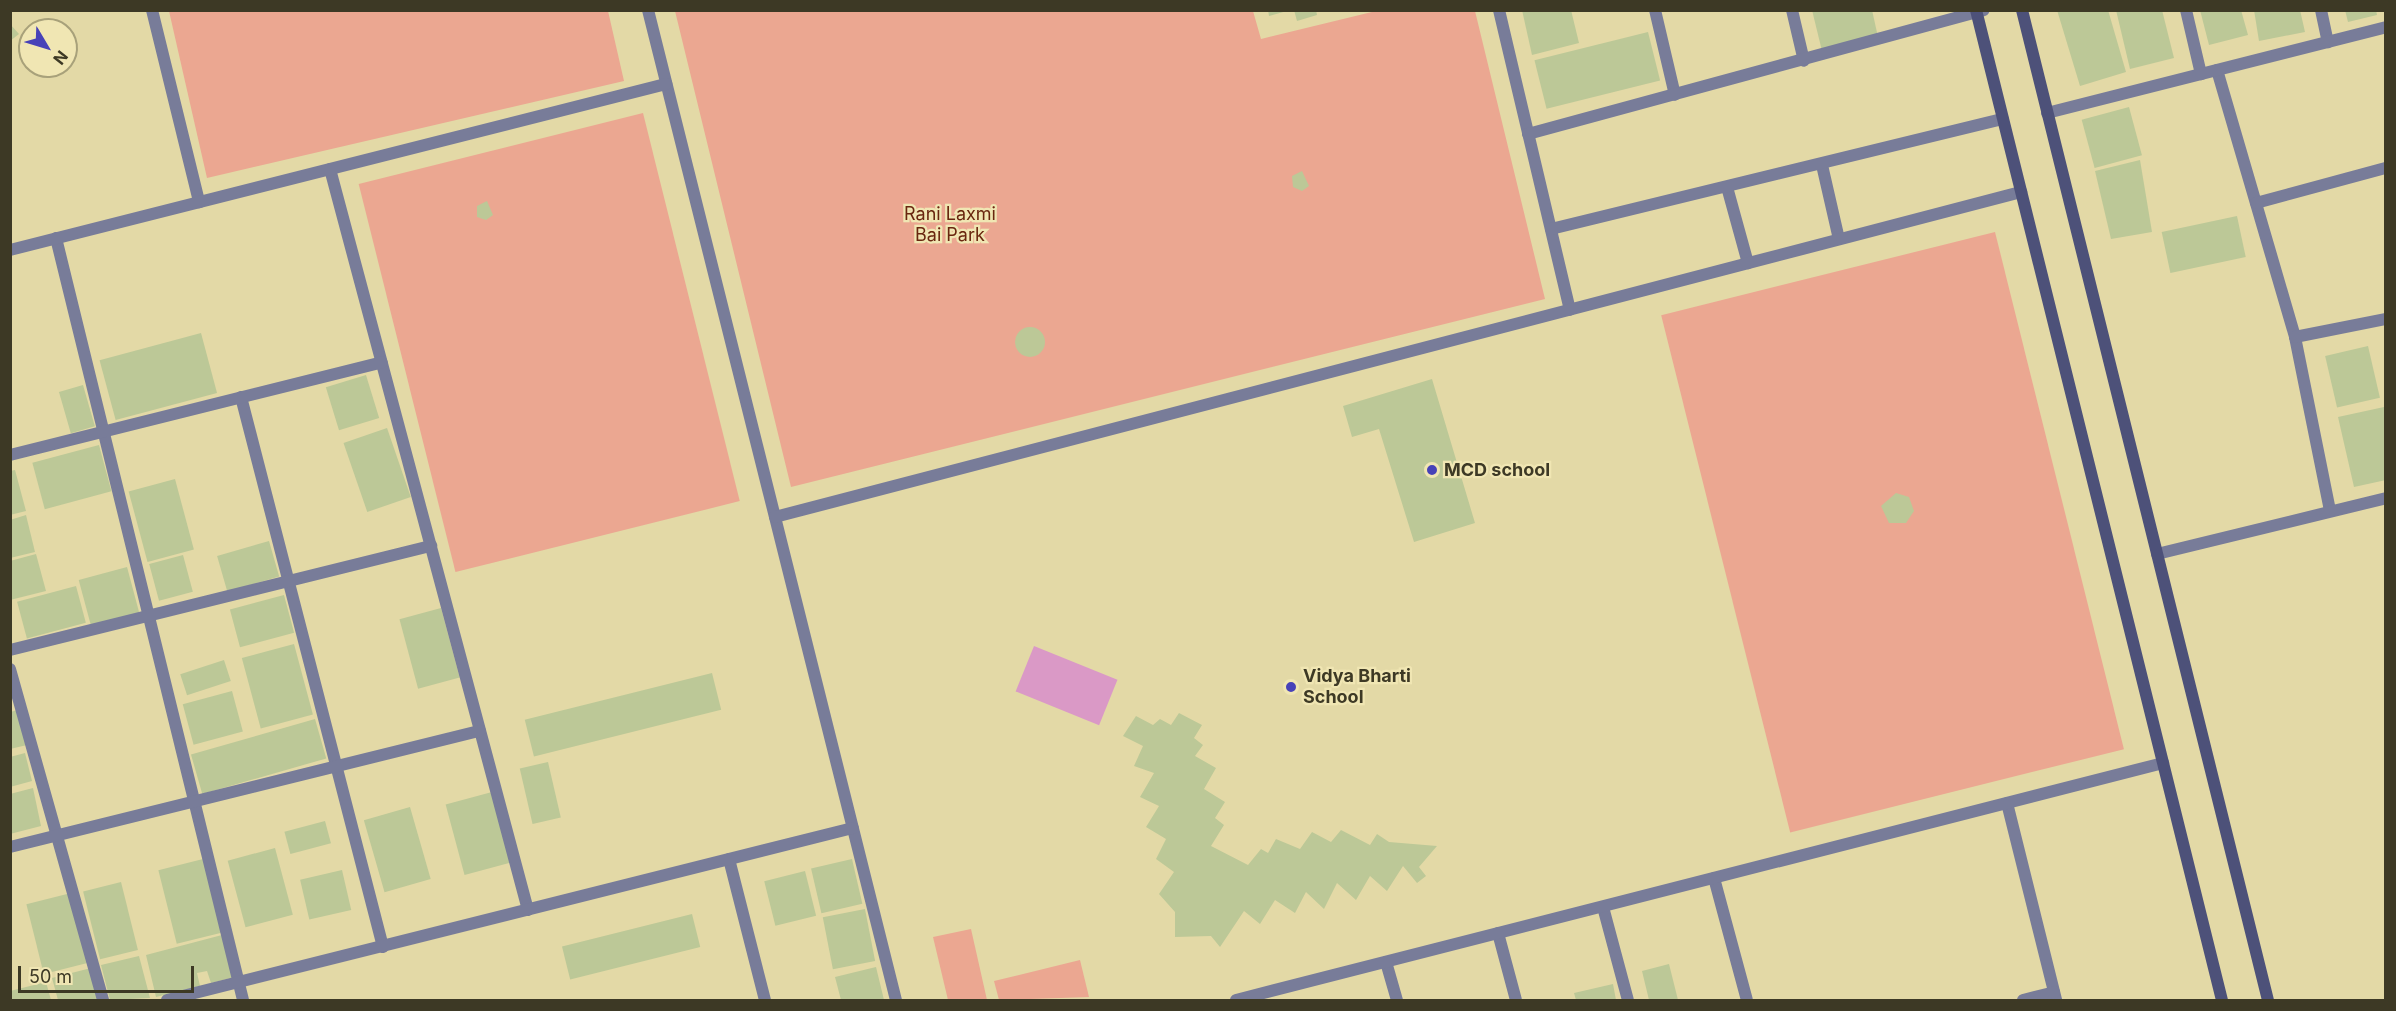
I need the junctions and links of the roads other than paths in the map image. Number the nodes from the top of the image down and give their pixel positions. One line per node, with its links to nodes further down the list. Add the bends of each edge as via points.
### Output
1 (152, 10): 25 (street)
2 (648, 10): 15 (street)
3 (1499, 10): 19 (street)
4 (1654, 10): 16 (street)
5 (1792, 10): 12 (street)
6 (2022, 10): 17 (street)
7 (2187, 10): 14 (street)
8 (2321, 10): 11 (street)
9 (1979, 12): 12 (street); 18 (street)
10 (2385, 27): 11 (street)
11 (2328, 42): 13 (street)
12 (1804, 61): 16 (street)
13 (2217, 70): 14 (street); 26 (street)
14 (2201, 74): 17 (street)
15 (666, 84): 22 (street); 41 (street)
16 (1675, 95): 19 (street)
17 (2047, 113): 43 (street)
18 (2003, 119): 20 (street); 24 (street)
19 (1528, 134): 27 (street)
20 (1822, 165): 23 (street); 29 (street)
21 (2385, 168): 26 (street)
22 (330, 169): 25 (street); 35 (street)
23 (1727, 187): 27 (street); 31 (street)
24 (2021, 192): 29 (street); 49 (street)
25 (199, 202): 28 (street)
26 (2256, 203): 34 (street)
27 (1551, 229): 32 (street)
28 (56, 238): 30 (street); 37 (street)
29 (1839, 239): 31 (street)
30 (10, 250)
31 (1748, 263): 32 (street)
32 (1570, 310): 41 (street)
33 (2385, 319): 34 (street)
34 (2295, 337): 40 (street)
35 (382, 362): 36 (street); 42 (street)
36 (241, 398): 37 (street); 44 (street)
37 (103, 432): 38 (street); 45 (street)
38 (10, 455)
39 (2385, 498): 40 (street)
40 (2330, 511): 43 (street)
41 (775, 518): 53 (street)
42 (431, 546): 44 (street); 48 (street)
43 (2157, 554): 78 (street)
44 (288, 582): 45 (street); 50 (street)
45 (149, 616): 46 (street); 51 (street)
46 (10, 650)
47 (10, 669): 54 (street)
48 (480, 731): 50 (street); 59 (street)
49 (2163, 763): 52 (street); 77 (street)
50 (336, 767): 51 (street); 61 (street)
51 (195, 802): 54 (street); 63 (street)
52 (2007, 803): 57 (street); 65 (street)
53 (853, 828): 56 (street); 70 (street)
54 (59, 835): 55 (street); 66 (street)
55 (10, 846)
56 (729, 859): 59 (street); 69 (street)
57 (1714, 878): 58 (street); 75 (street)
58 (1603, 907): 60 (street); 74 (street)
59 (528, 910): 61 (street)
60 (1498, 933): 62 (street); 73 (street)
61 (383, 947): 63 (street)
62 (1386, 962): 64 (street); 72 (street)
63 (239, 983): 67 (street); 68 (street)
64 (1271, 996): 71 (street)
65 (2055, 996): 76 (street)
66 (103, 1000)
67 (167, 1000)
68 (243, 1000)
69 (765, 1000)
70 (896, 1000)
71 (1236, 1000)
72 (1397, 1000)
73 (1516, 1000)
74 (1628, 1000)
75 (1747, 1000)
76 (2023, 1000)
77 (2222, 1000)
78 (2268, 1000)

